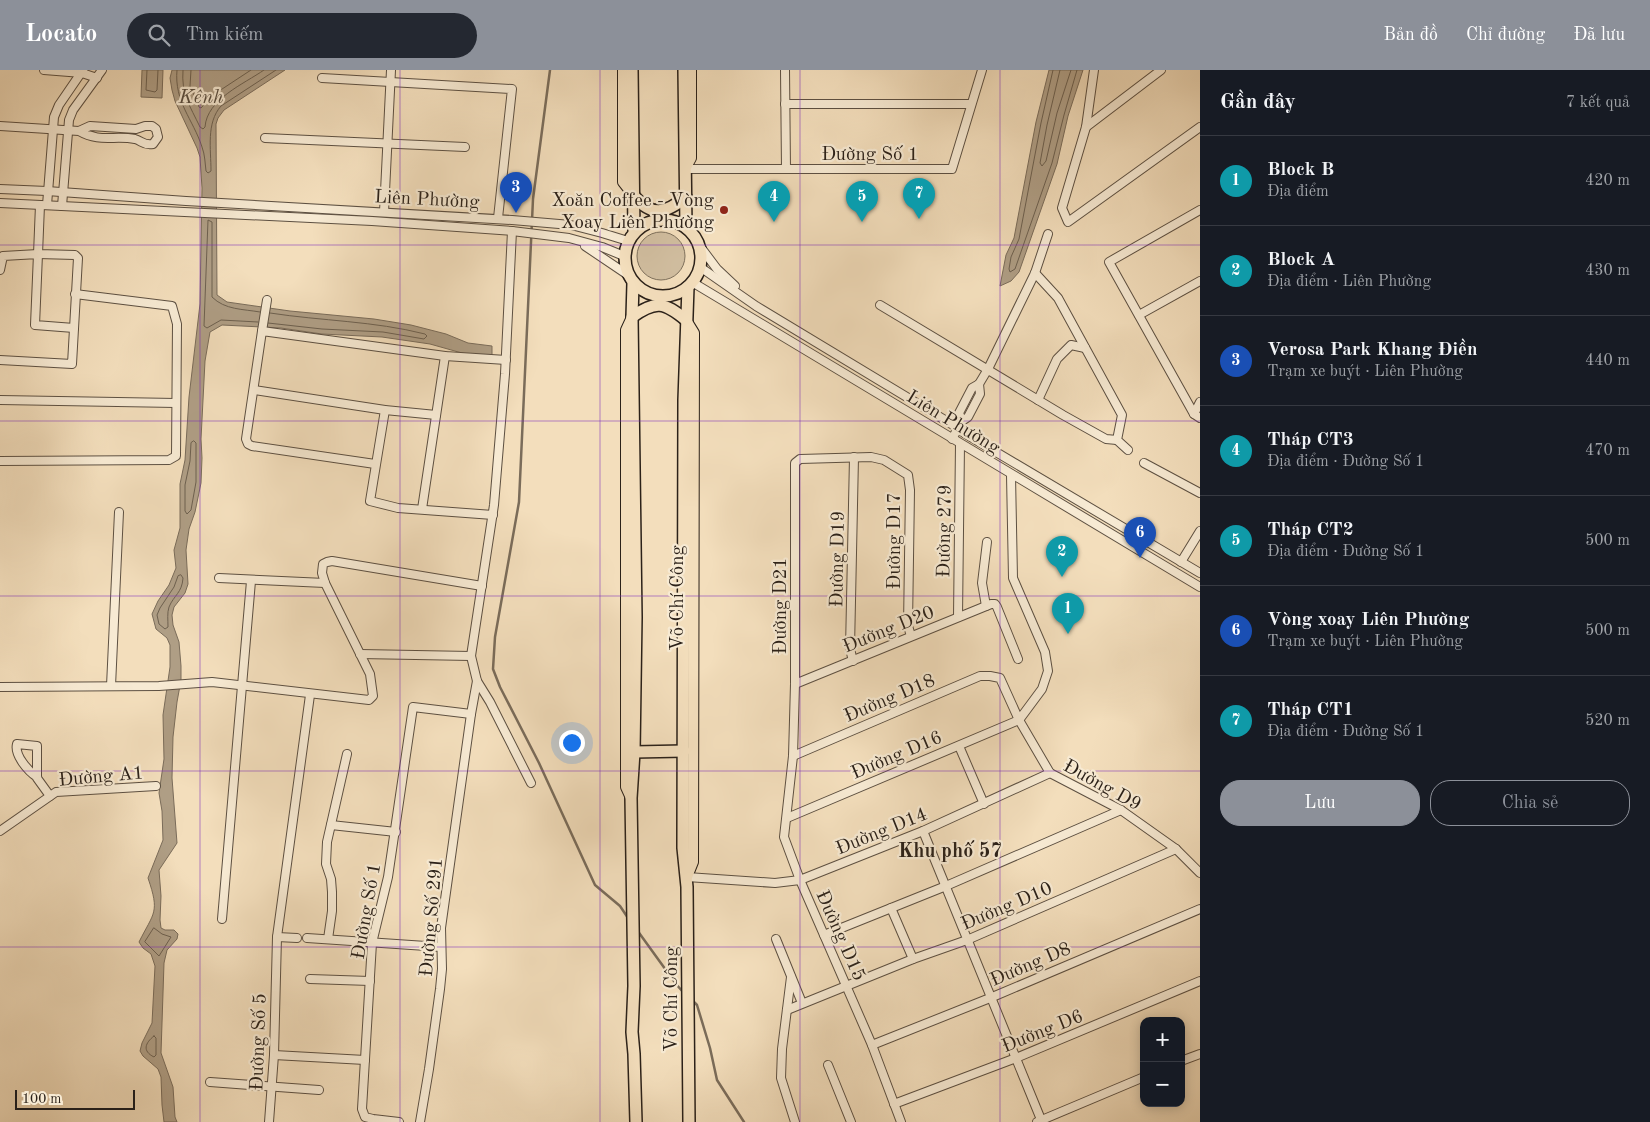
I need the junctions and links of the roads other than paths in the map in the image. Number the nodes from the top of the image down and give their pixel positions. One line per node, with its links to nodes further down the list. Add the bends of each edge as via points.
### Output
1 (44, 70): 12 (street)
2 (102, 70): 13 (street)
3 (390, 70): 15 (street)
4 (623, 70): 32 (main road, via 623,182)
5 (632, 70): 32 (highway)
6 (684, 70): 27 (highway)
7 (691, 70): 27 (main road, via 691,158)
8 (785, 70): 16 (street)
9 (982, 70): 17 (street, Đường Số 1)
10 (1094, 70): 19 (street)
11 (1161, 70): 19 (street)
12 (83, 71): 13 (street); 21 (street, via 59,105)
13 (97, 78): 22 (street, via 73,110)
14 (322, 78): 15 (street)
15 (390, 81): 25 (street); 39 (street, via 512,89)
16 (786, 104): 17 (street); 28 (street)
17 (971, 104): 28 (street, Đường Số 1, via 952,169)
18 (0, 126): 21 (street)
19 (1086, 127): 20 (street, via 1062,208 1068,222)
20 (1200, 127)
21 (52, 130): 22 (street); 30 (street)
22 (67, 130): 23 (street); 31 (street)
23 (79, 131): 23 (street, via 89,137 135,139 149,145 158,137 152,126 136,129 90,126)
24 (265, 138): 25 (street)
25 (387, 144): 26 (street); 38 (street)
26 (465, 147)
27 (686, 169): 28 (street, Đường Số 1); 33 (highway)
28 (786, 169)
29 (0, 189): 30 (street)
30 (48, 191): 31 (street); 35 (street)
31 (62, 192): 36 (street); 38 (street, Liên Phường)
32 (634, 196): 33 (highway, via 649,210 658,211 674,207); 42 (highway)
33 (686, 197): 40 (highway)
34 (0, 203): 35 (street)
35 (44, 205): 36 (street); 46 (street)
36 (62, 206): 41 (street, Liên Phường)
37 (1200, 210): 58 (street, via 1108,262)
38 (384, 212): 39 (street, Liên Phường)
39 (498, 218): 42 (street, Liên Phường, via 602,232)
40 (686, 222): 42 (highway, via 674,214 645,215); 45 (highway)
41 (512, 231): 44 (street, Liên Phường); 66 (street)
42 (632, 231): 47 (highway)
43 (1048, 234): 50 (street)
44 (569, 238): 47 (street, Liên Phường); 52 (street, via 590,249)
45 (699, 245): 48 (highway); 57 (street, via 722,274)
46 (38, 254): 49 (street, via 3,256); 54 (street, via 77,257); 61 (street, via 35,325)
47 (624, 256): 52 (highway)
48 (700, 267): 53 (highway); 57 (street, Liên Phường)
49 (0, 270)
50 (1035, 273): 63 (street, via 1058,298); 67 (street)
51 (1200, 281): 58 (street)
52 (631, 284): 53 (highway, via 653,295 671,295); 59 (highway, Võ Chí Công)
53 (689, 289): 60 (highway, Võ Chí Công); 77 (street, Liên Phường)
54 (76, 294): 61 (street); 72 (street, via 172,306 177,324)
55 (266, 304): 62 (street)
56 (880, 305): 67 (street)
57 (756, 306): 76 (street, Liên Phường)
58 (1139, 315): 75 (street)
59 (632, 317): 60 (highway, via 646,307 658,305 673,309); 117 (highway, Võ Chí Công, via 636,617); 125 (main road, Võ Chí Công, via 626,330 626,786)
60 (686, 320): 116 (highway, Võ Chí Công); 135 (main road, Võ Chí Công, via 694,333 693,862)
61 (74, 328): 65 (street, via 72,364)
62 (263, 329): 64 (street); 68 (street)
63 (1085, 348): 70 (street, via 1071,345 1057,359); 78 (street, via 1122,415)
64 (445, 356): 66 (street); 74 (street)
65 (0, 360)
66 (506, 360): 89 (street)
67 (988, 369): 70 (street); 76 (street, via 979,384 972,388 959,413)
68 (254, 390): 73 (street); 84 (street, via 246,439 248,444)
69 (0, 400): 72 (street)
70 (1038, 400): 78 (street, via 1106,439)
71 (1200, 402): 75 (street)
72 (176, 403): 82 (street, via 176,456 169,460)
73 (385, 410): 74 (street); 84 (street)
74 (436, 415): 87 (street)
75 (1197, 416)
76 (960, 424): 77 (street); 92 (street, Liên Phường, via 964,433)
77 (952, 439): 79 (street, Liên Phường)
78 (1117, 440): 80 (street)
79 (960, 444): 85 (street, Liên Phường); 100 (street, Đường 279)
80 (1128, 450)
81 (854, 457): 101 (street, Đường D17, via 884,460 908,475 908,626); 105 (street, Đường D19, via 850,649); 108 (street, Đường D21, via 800,459 795,463)
82 (0, 461)
83 (1144, 463): 86 (street)
84 (375, 464): 87 (street, via 370,501)
85 (1012, 475): 98 (street, Liên Phường); 114 (street, via 1013,578 1045,652 1048,671 1042,689)
86 (1200, 493)
87 (422, 510): 89 (street)
88 (119, 512): 111 (street)
89 (493, 515): 97 (street)
90 (1200, 531): 92 (street)
91 (986, 542): 99 (street, via 982,583)
92 (1181, 562): 93 (street, Liên Phường)
93 (1200, 573)
94 (219, 578): 95 (street)
95 (251, 581): 96 (street); 109 (street)
96 (324, 583): 97 (street, via 321,568 332,561); 102 (street)
97 (482, 586): 103 (street)
98 (1200, 587)
99 (986, 606): 100 (street, Đường D20); 104 (street, Đường D20, via 995,604)
100 (958, 617): 101 (street, Đường D20)
101 (911, 636): 105 (street, Đường D20)
102 (360, 654): 103 (street); 112 (street, via 373,688 373,696 369,700)
103 (471, 656): 107 (street)
104 (1018, 659)
105 (853, 661): 108 (street, Đường D20)
106 (1000, 678): 114 (street, Đường D9); 119 (street, Đường D18, via 980,676)
107 (477, 681): 113 (street, Đường Số 291); 122 (street)
108 (795, 684): 119 (street, Đường D21)
109 (243, 685): 111 (street, via 212,682); 112 (street); 140 (street)
110 (0, 686): 111 (street)
111 (111, 686)
112 (310, 695): 142 (street, Đường Số 5)
113 (471, 714): 132 (street, Đường Số 1, via 412,707); 149 (street, Đường Số 291)
114 (1019, 720): 115 (street, Đường D16); 120 (street, Đường D9)
115 (959, 746): 126 (street); 128 (street, Đường D16)
116 (684, 751): 117 (highway); 135 (highway, Võ Chí Công)
117 (634, 752): 125 (highway, Võ Chí Công)
118 (347, 754): 129 (street)
119 (793, 756): 128 (street, Đường D15)
120 (1050, 773): 126 (street, Đường D14); 127 (street, Đường D9)
121 (37, 777): 124 (street)
122 (531, 783)
123 (156, 786): 124 (street, Đường A1, via 56,792)
124 (50, 796): 130 (street, Đường A1)
125 (631, 798): 159 (highway, Võ Chí Công)
126 (984, 804): 131 (street, Đường D14)
127 (1121, 810): 133 (street, Đường D9); 137 (street)
128 (787, 818): 136 (street, Đường D15, via 784,836)
129 (331, 825): 132 (street); 146 (street, via 326,854 332,892)
130 (0, 831)
131 (923, 831): 136 (street, Đường D14); 137 (street)
132 (396, 832): 148 (street, Đường Số 1)
133 (1176, 849): 134 (street, Đường D9); 147 (street, Đường D10)
134 (1200, 873)
135 (687, 877): 136 (street, Đường D14, via 775,883); 178 (highway, Võ Chí Công)
136 (800, 880): 141 (street, Đường D15)
137 (946, 886): 138 (street); 147 (street)
138 (892, 908): 141 (street); 150 (street)
139 (1200, 909): 156 (street, Đường D8)
140 (222, 918)
141 (824, 935): 155 (street, Đường D15)
142 (277, 937): 143 (street); 162 (street, Đường Số 5)
143 (297, 938)
144 (307, 938): 146 (street)
145 (776, 939): 151 (street)
146 (328, 940): 148 (street)
147 (967, 940): 150 (street, Đường D10); 156 (street)
148 (372, 943): 149 (street); 153 (street, Đường Số 1)
149 (440, 947): 175 (street, Đường Số 291, via 440,989)
150 (912, 959): 155 (street, Đường D10)
151 (791, 978): 157 (street); 158 (street)
152 (310, 979): 153 (street)
153 (370, 981): 164 (street, Đường Số 1)
154 (1200, 981): 163 (street, Đường D6)
155 (847, 985): 157 (street, Đường D10); 160 (street, Đường D15)
156 (990, 998): 160 (street, Đường D8); 163 (street)
157 (802, 1003): 158 (street, Đường D10)
158 (787, 1010): 179 (street, via 781,1078)
159 (632, 1032): 176 (main road, Võ Chí Công, via 629,1053); 177 (highway, Võ Chí Công)
160 (872, 1045): 171 (street, Đường D15)
161 (1200, 1054): 165 (street)
162 (274, 1055): 164 (street); 169 (street, Đường Số 5)
163 (1016, 1058): 171 (street, Đường D6); 172 (street)
164 (365, 1060): 174 (street, Đường Số 1, via 362,1109 365,1116 373,1120)
165 (1185, 1060)
166 (828, 1065): 180 (street)
167 (1140, 1079): 172 (street)
168 (210, 1082): 169 (street)
169 (272, 1086): 170 (street); 173 (street, Đường Số 5)
170 (318, 1090)
171 (894, 1104): 181 (street, Đường D15)
172 (1040, 1121)
173 (269, 1122)
174 (399, 1122)
175 (420, 1122)
176 (630, 1122)
177 (636, 1122)
178 (689, 1122)
179 (795, 1122)
180 (851, 1122)
181 (901, 1122)

